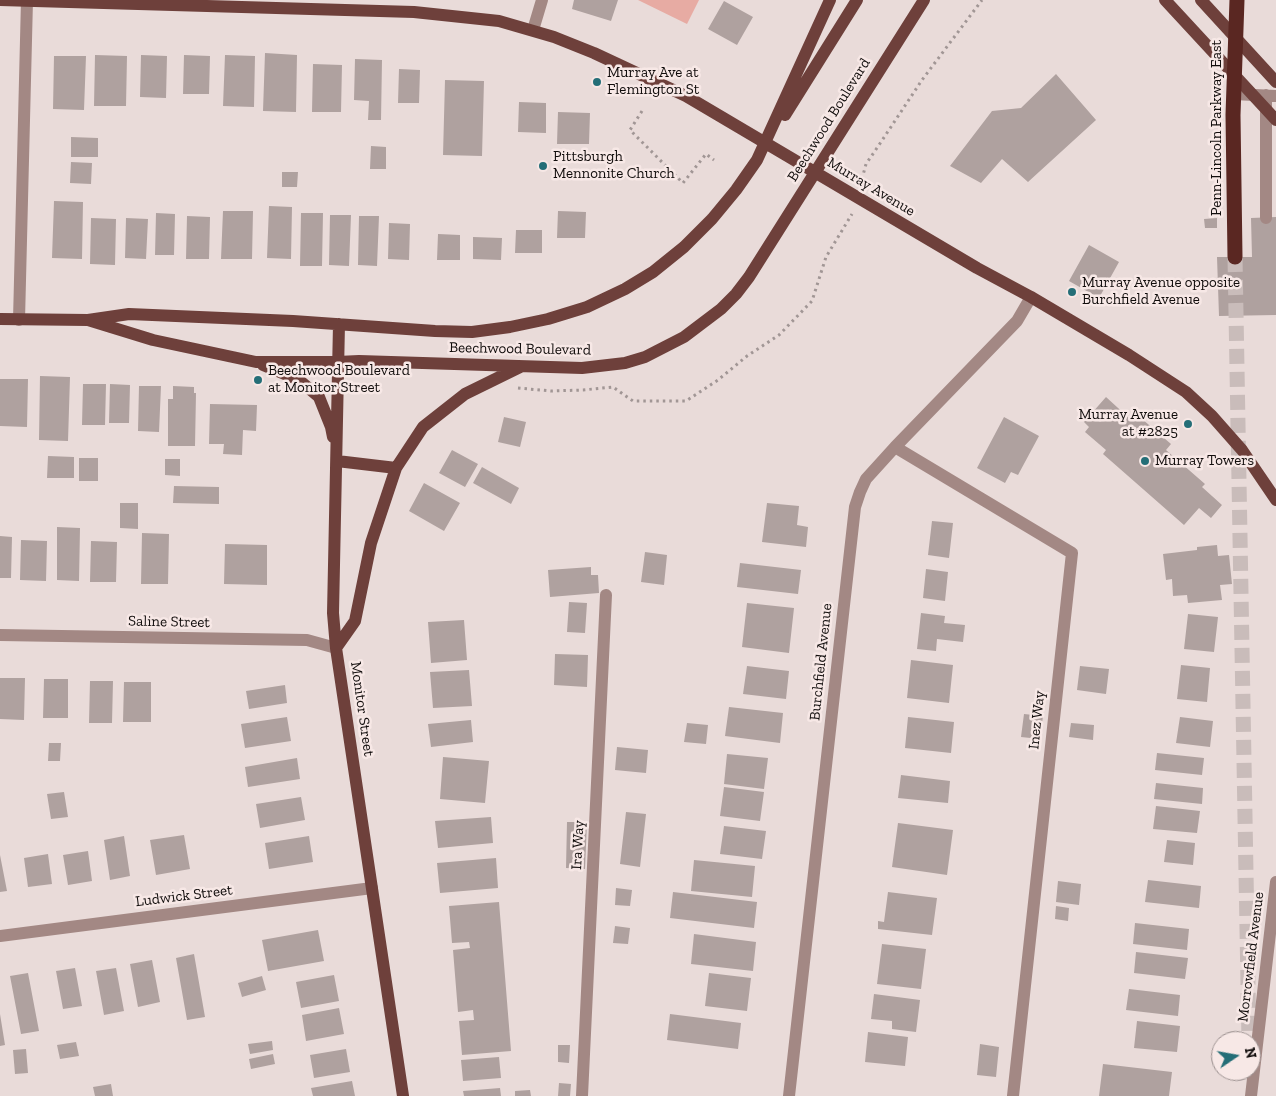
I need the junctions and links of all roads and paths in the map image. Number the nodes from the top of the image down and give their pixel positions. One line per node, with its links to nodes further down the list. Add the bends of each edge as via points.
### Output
1 (0, 0): 10 (main road, Murray Avenue)
2 (542, 0): 11 (street)
3 (830, 0): 18 (main road, Beechwood Boulevard)
4 (857, 0): 18 (main road)
5 (924, 0): 30 (main road, Beechwood Boulevard, via 749,277 721,309 671,345 625,363 582,368)
6 (982, 0): 19 (path, via 922,80 866,164)
7 (1166, 0): 16 (main road)
8 (1202, 0): 12 (main road)
9 (1237, 0): 13 (highway, Penn-Lincoln Parkway East)
10 (27, 1): 11 (main road, Murray Avenue, via 414,12 499,21); 25 (street)
11 (533, 30): 23 (main road, Murray Avenue, via 594,53 686,96)
12 (1276, 82)
13 (1234, 94): 14 (street); 22 (highway, Penn-Lincoln Parkway East)
14 (1271, 96): 21 (street, via 1266,150)
15 (642, 111): 17 (path, via 630,130 683,183 706,154)
16 (1276, 120)
17 (714, 160)
18 (757, 160): 27 (main road, Beechwood Boulevard, via 712,219 684,247 653,272 587,307 548,319 472,332)
19 (861, 181)
20 (854, 207): 31 (path, via 826,256 812,301 779,335 686,401 633,401 613,387 559,391)
21 (1266, 218)
22 (1235, 257)
23 (1031, 297): 32 (street, Burchfield Avenue, via 1017,321); 35 (main road, Murray Avenue, via 1186,392 1242,450)
24 (0, 319): 25 (main road, Beechwood Boulevard)
25 (19, 320): 26 (main road, Beechwood Boulevard)
26 (88, 320): 27 (main road, Beechwood Boulevard, via 129,314); 28 (main road, Beechwood Boulevard, via 153,340)
27 (339, 324): 29 (main road, Monitor Street)
28 (256, 362): 29 (main road, Beechwood Boulevard); 33 (main road, via 299,380 319,397 331,427)
29 (338, 362): 30 (main road, Beechwood Boulevard); 33 (main road, Monitor Street)
30 (523, 366): 34 (main road, via 465,394 423,427)
31 (512, 388)
32 (895, 447): 44 (street, Burchfield Avenue, via 866,479 855,507); 45 (street, Inez Way, via 1072,553)
33 (337, 461): 34 (main road); 38 (main road, Monitor Street, via 333,613)
34 (396, 468): 38 (main road, via 371,543 355,621)
35 (1276, 500)
36 (606, 595): 43 (street, Ira Way)
37 (0, 634): 38 (street, Saline Street, via 307,640)
38 (336, 648): 40 (main road, Monitor Street)
39 (1276, 882): 46 (street, Morrowfield Avenue)
40 (372, 888): 41 (street, Ludwick Street); 42 (main road, Monitor Street)
41 (0, 936)
42 (403, 1096)
43 (582, 1096)
44 (789, 1096)
45 (1013, 1096)
46 (1251, 1096)

